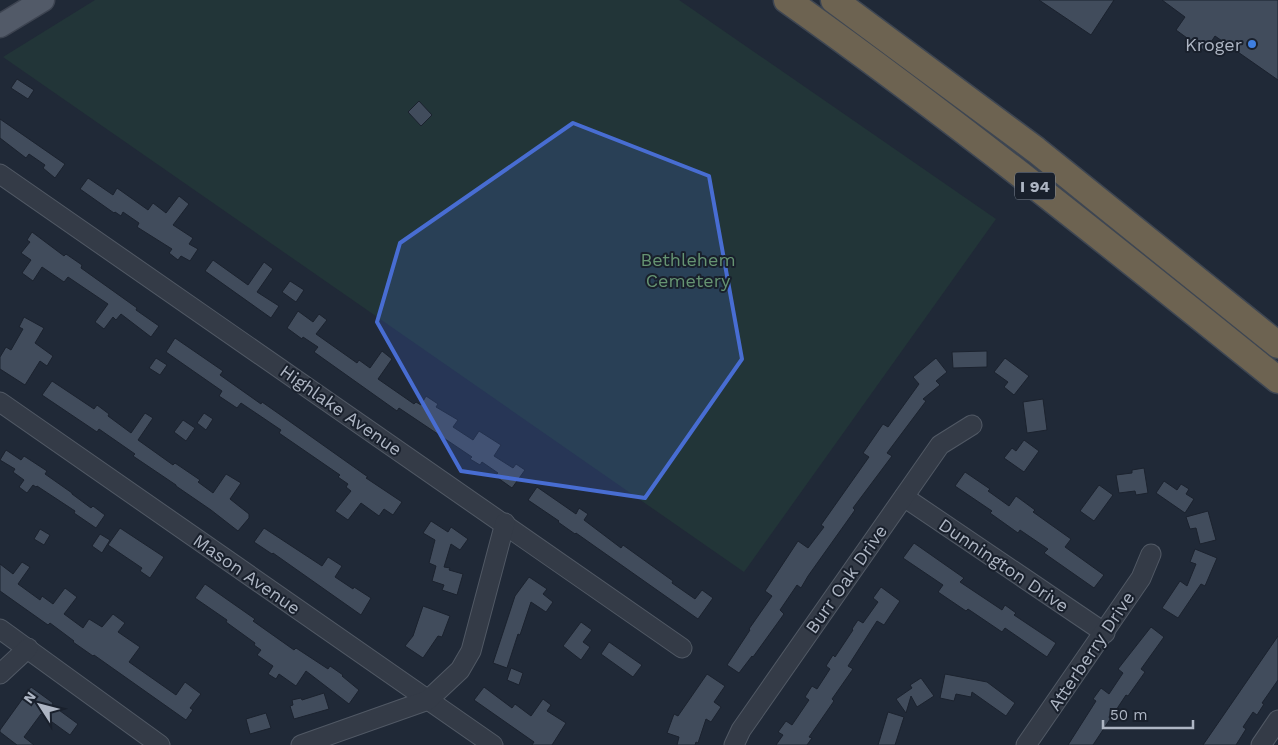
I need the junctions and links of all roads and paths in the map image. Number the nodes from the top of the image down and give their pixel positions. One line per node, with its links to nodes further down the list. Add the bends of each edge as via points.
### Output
1 (43, 0): 5 (main road)
2 (787, 0): 9 (highway, I 94, via 949,118)
3 (834, 0): 6 (highway, I 94)
4 (865, 0): 6 (highway, via 952,73)
5 (0, 26)
6 (1001, 124): 8 (highway, I 94)
7 (0, 174): 13 (street, Highlake Avenue)
8 (1278, 344)
9 (1278, 380)
10 (0, 402): 20 (street, Mason Avenue)
11 (972, 425): 12 (street, Burr Oak Drive, via 940,445)
12 (904, 497): 16 (street, Dunnington Drive); 26 (street, Burr Oak Drive, via 740,730)
13 (505, 523): 18 (street, Highlake Avenue); 20 (street, via 471,651 460,670)
14 (1151, 554): 16 (street, Atterberry Drive, via 1141,578)
15 (0, 629): 17 (street)
16 (1105, 633): 27 (street, Atterberry Drive)
17 (28, 648): 19 (street); 23 (street)
18 (682, 648)
19 (0, 674)
20 (428, 700): 24 (street); 25 (street, Mason Avenue)
21 (1278, 720): 22 (street)
22 (1269, 741)
23 (160, 745)
24 (302, 745)
25 (493, 745)
26 (734, 745)
27 (1026, 745)

